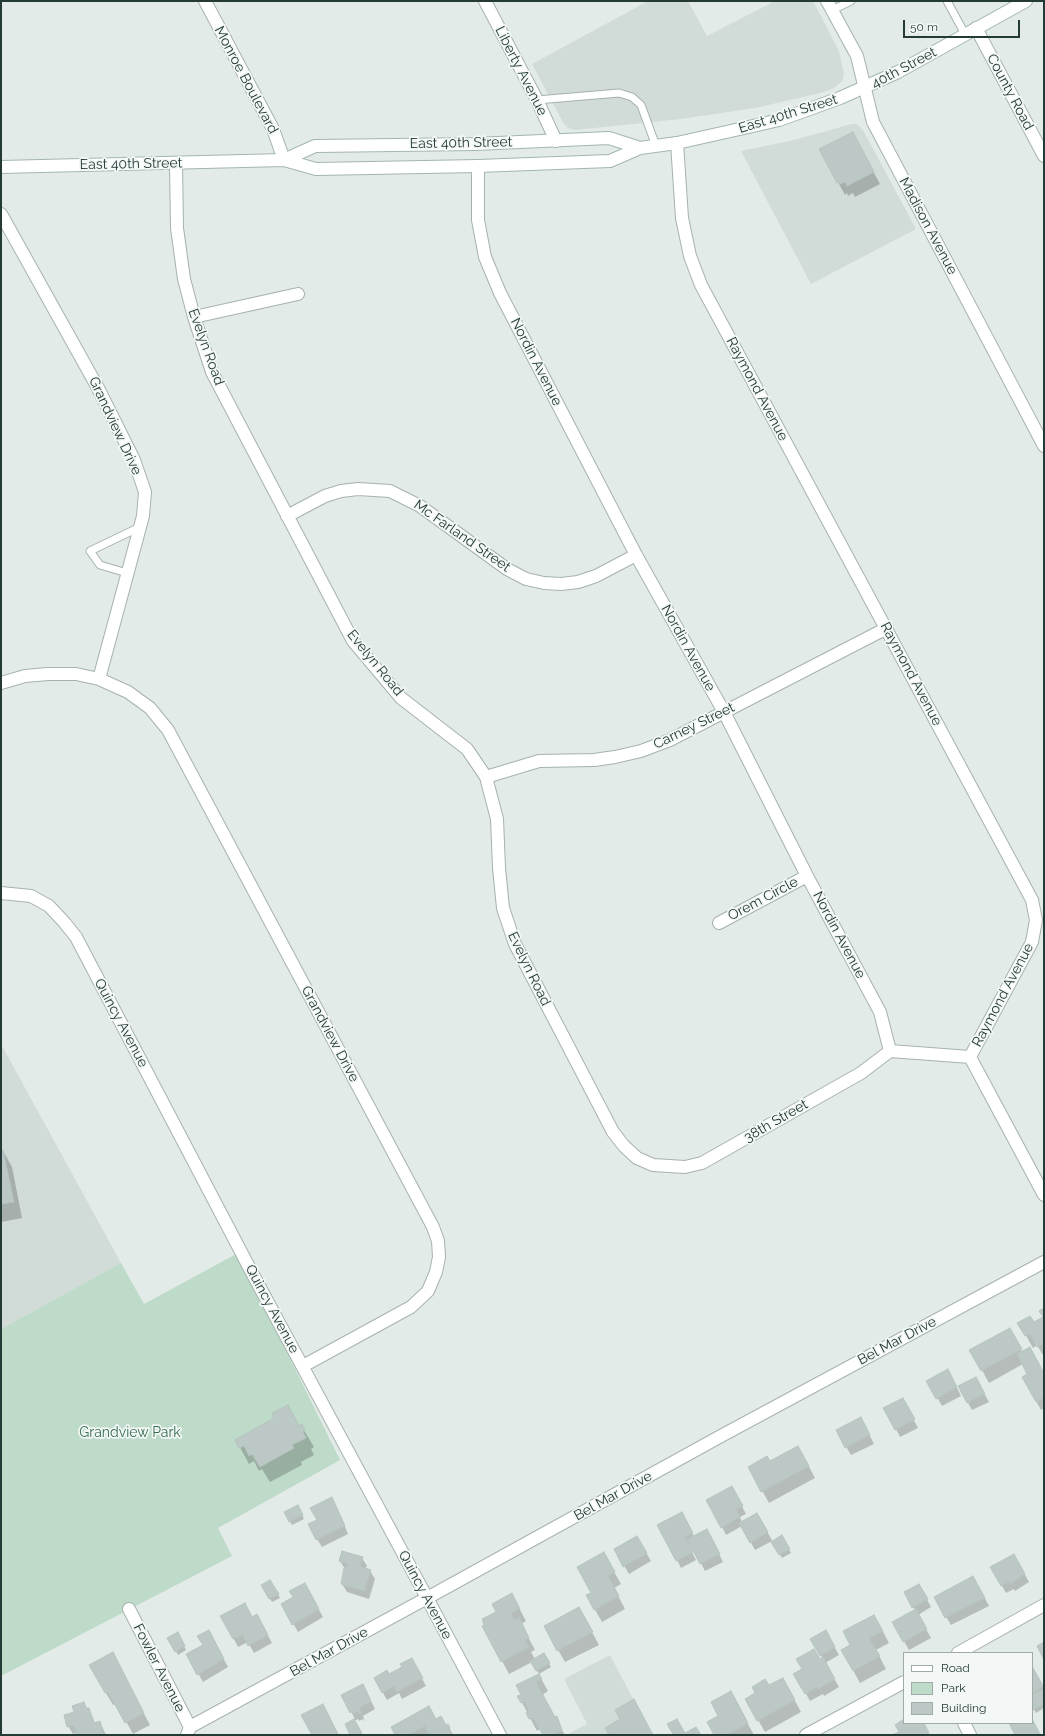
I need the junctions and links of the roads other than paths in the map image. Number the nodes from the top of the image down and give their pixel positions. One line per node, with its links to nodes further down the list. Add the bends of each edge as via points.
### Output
1 (205, 1): 16 (street, Monroe Boulevard, via 273,129)
2 (485, 1): 10 (street, Liberty Avenue)
3 (851, 1): 6 (lane)
4 (947, 1): 8 (lane)
5 (1026, 1): 7 (street, 40th Street)
6 (830, 6): 9 (street, Madison Avenue, via 857,56)
7 (976, 28): 8 (street, 40th Street); 15 (street, County Road)
8 (965, 34): 9 (street, 40th Street)
9 (865, 88): 12 (street, East 40th Street, via 779,120); 23 (street, Madison Avenue, via 873,122)
10 (537, 100): 11 (street, Liberty Avenue); 13 (lane, via 619,93 632,97 641,105)
11 (556, 141): 14 (street, East 40th Street, via 609,138); 16 (street, East 40th Street, via 315,146)
12 (677, 143): 13 (street, East 40th Street); 28 (street, Raymond Avenue, via 682,218 690,256 701,285)
13 (656, 146): 14 (street, East 40th Street)
14 (640, 148): 18 (street, East 40th Street, via 610,161)
15 (1044, 156)
16 (284, 160): 17 (street, East 40th Street); 18 (street, East 40th Street, via 316,169)
17 (176, 163): 19 (street, East 40th Street); 22 (street, Evelyn Road, via 177,228 184,279)
18 (478, 166): 26 (street, Nordin Avenue, via 478,220 486,257 500,293)
19 (1, 167)
20 (1, 214): 25 (street, Grandview Drive, via 98,388 134,460 145,492)
21 (298, 294): 22 (street)
22 (194, 317): 24 (street, Evelyn Road, via 212,372)
23 (1044, 446)
24 (287, 516): 26 (street, Mc Farland Street, via 325,496 342,491 358,488 390,491 420,506 507,568 526,579 544,583 578,582 596,576); 32 (street, Evelyn Road, via 353,641 401,698 467,749)
25 (140, 527): 27 (street, Grandview Drive); 27 (lane, via 90,551 100,565)
26 (636, 555): 31 (street, Nordin Avenue)
27 (127, 573): 29 (street, Grandview Drive)
28 (887, 628): 31 (street, Carney Street); 37 (street, Raymond Avenue, via 1032,900 1036,920 1032,942)
29 (99, 679): 30 (street, Grandview Drive, via 76,674 48,674 26,676); 41 (street, Grandview Drive, via 128,692 150,708 168,730 426,1213 438,1241 440,1257 436,1272 428,1291 411,1307)
30 (1, 683)
31 (724, 712): 32 (street, Carney Street, via 670,740 641,751 594,760 539,761); 33 (street, Nordin Avenue)
32 (486, 777): 38 (street, Evelyn Road, via 497,819 503,908 515,944 613,1132 636,1158)
33 (807, 876): 35 (street, Orem Circle); 36 (street, Nordin Avenue, via 880,1012)
34 (1, 893): 41 (street, Quincy Avenue, via 30,896 49,906 76,937)
35 (719, 923)
36 (890, 1051): 37 (street); 38 (street, 38th Street, via 861,1073 702,1163 685,1167)
37 (970, 1057): 39 (street, Raymond Avenue)
38 (653, 1165)
39 (1044, 1195)
40 (1044, 1262): 42 (street, Bel Mar Drive)
41 (303, 1366): 42 (street, Quincy Avenue)
42 (427, 1598): 48 (street, Bel Mar Drive); 49 (street, Quincy Avenue)
43 (1044, 1606): 45 (street)
44 (129, 1609): 48 (street, Fowler Avenue)
45 (960, 1652)
46 (903, 1683): 50 (street)
47 (964, 1724): 51 (street)
48 (188, 1731)
49 (500, 1735)
50 (806, 1735)
51 (970, 1735)

